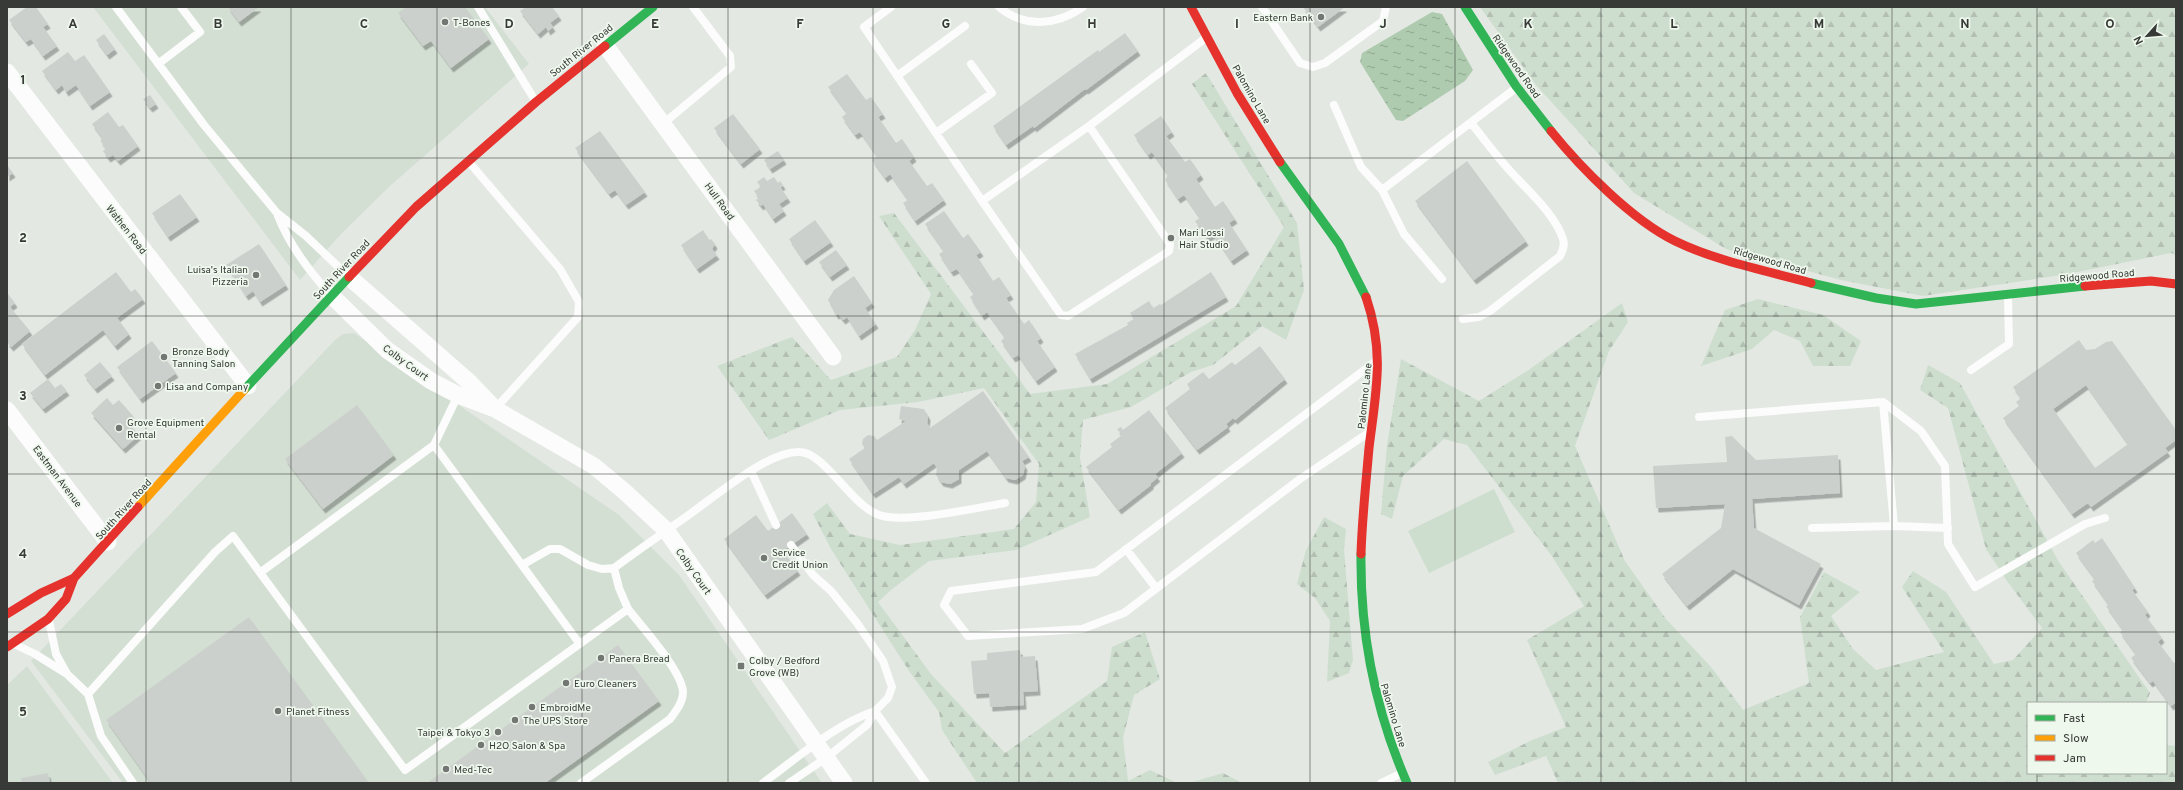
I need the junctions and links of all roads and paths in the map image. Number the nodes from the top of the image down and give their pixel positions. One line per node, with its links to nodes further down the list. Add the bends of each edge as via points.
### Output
1 (116, 7): 16 (lane)
2 (181, 7): 16 (lane, via 200,32)
3 (478, 7): 21 (lane)
4 (653, 7): 15 (street, South River Road)
5 (692, 7): 23 (lane, via 730,56 731,67)
6 (891, 7): 19 (lane, via 864,27)
7 (999, 7): 8 (lane, via 1013,18 1046,22 1062,18)
8 (1083, 7)
9 (1191, 7): 14 (street, Palomino Lane)
10 (1262, 7): 11 (lane, via 1300,63 1313,67 1325,63 1383,21)
11 (1386, 7)
12 (1465, 7): 20 (street, Ridgewood Road)
13 (965, 26): 19 (lane)
14 (1207, 37): 25 (lane); 38 (street, Palomino Lane, via 1254,120 1350,260 1371,311)
15 (605, 45): 21 (street, South River Road); 23 (street, Hull Road)
16 (158, 64): 30 (lane)
17 (971, 64): 26 (lane, via 992,93)
18 (7, 72): 40 (street, Wathen Road)
19 (897, 76): 26 (lane)
20 (1517, 88): 24 (lane); 34 (street, Ridgewood Road, via 1578,161 1607,190 1639,218 1674,241 1720,258 1884,301 1916,304)
21 (536, 102): 27 (street, South River Road)
22 (1334, 105): 28 (lane, via 1361,167)
23 (664, 123): 37 (street, Hull Road)
24 (1472, 124): 28 (lane, via 1452,136); 36 (lane, via 1542,205 1557,227 1564,247 1560,256 1490,311 1479,317)
25 (1089, 126): 29 (lane); 29 (lane, via 1170,244 1169,251 1068,316 1062,315)
26 (936, 133): 29 (lane)
27 (469, 162): 31 (street, South River Road, via 416,207); 43 (lane, via 560,269 579,302 578,317)
28 (1382, 190): 32 (lane, via 1404,234)
29 (982, 201)
30 (277, 214): 31 (lane, via 306,236); 35 (lane, via 293,248 308,270)
31 (348, 276): 35 (street, South River Road); 43 (street, Colby Court, via 469,382)
32 (1442, 279)
33 (2176, 284): 34 (street, Ridgewood Road, via 2151,281 2124,282)
34 (2008, 294): 39 (lane, via 2009,344)
35 (331, 295): 40 (street, South River Road); 41 (street, Colby Court, via 387,350 431,381)
36 (1463, 319)
37 (833, 357)
38 (1379, 359): 46 (street, Palomino Lane); 58 (lane)
39 (1971, 370)
40 (248, 386): 56 (street, South River Road)
41 (458, 395): 43 (street, Colby Court); 47 (lane)
42 (1883, 402): 44 (lane); 52 (lane); 54 (lane, via 1921,431 1945,466)
43 (495, 409): 55 (street, Colby Court, via 594,466)
44 (1699, 417)
45 (10, 419): 56 (street, Eastman Avenue)
46 (1372, 431): 63 (lane, via 1300,479); 75 (street, Palomino Lane, via 1361,542 1364,625 1378,706)
47 (434, 444): 59 (lane); 61 (lane)
48 (751, 471): 49 (lane, via 787,452 802,452 815,457 866,510 880,516 914,518); 51 (lane); 55 (lane)
49 (1004, 503)
50 (2105, 518): 54 (lane, via 2085,524 1975,587 1948,544)
51 (776, 524)
52 (1894, 526): 53 (lane); 54 (lane)
53 (1812, 528)
54 (1948, 528)
55 (666, 530): 60 (lane); 73 (street, Colby Court)
56 (108, 542): 62 (street, South River Road)
57 (791, 545): 72 (lane, via 814,575 832,591 883,661 892,687 888,698)
58 (1126, 549): 63 (lane); 63 (lane, via 1096,572 951,591 944,605 968,636 1082,629 1124,613)
59 (522, 565): 60 (lane, via 550,549 560,549 595,567); 67 (lane)
60 (614, 568): 64 (lane)
61 (261, 572): 67 (lane, via 405,770); 71 (lane, via 233,536 215,552)
62 (74, 578): 65 (street, South River Road, via 41,593); 66 (street, South River Road, via 66,599)
63 (1156, 588)
64 (628, 609): 67 (lane); 77 (lane, via 679,677 683,692 680,707 670,720)
65 (7, 614)
66 (48, 619): 68 (street, South River Road); 70 (lane, via 56,654)
67 (579, 643)
68 (10, 645): 69 (street); 70 (lane, via 34,654)
69 (7, 659)
70 (67, 674): 71 (lane)
71 (88, 694): 76 (lane, via 101,736)
72 (875, 712): 73 (lane, via 861,716); 74 (lane, via 867,725); 81 (lane)
73 (817, 744): 74 (street, Colby Court); 78 (lane)
74 (826, 758): 79 (lane); 80 (street, Colby Court)
75 (1403, 773): 82 (lane); 83 (street, Palomino Lane)
76 (133, 783)
77 (582, 783)
78 (763, 783)
79 (788, 783)
80 (844, 783)
81 (926, 783)
82 (1381, 783)
83 (1407, 783)

